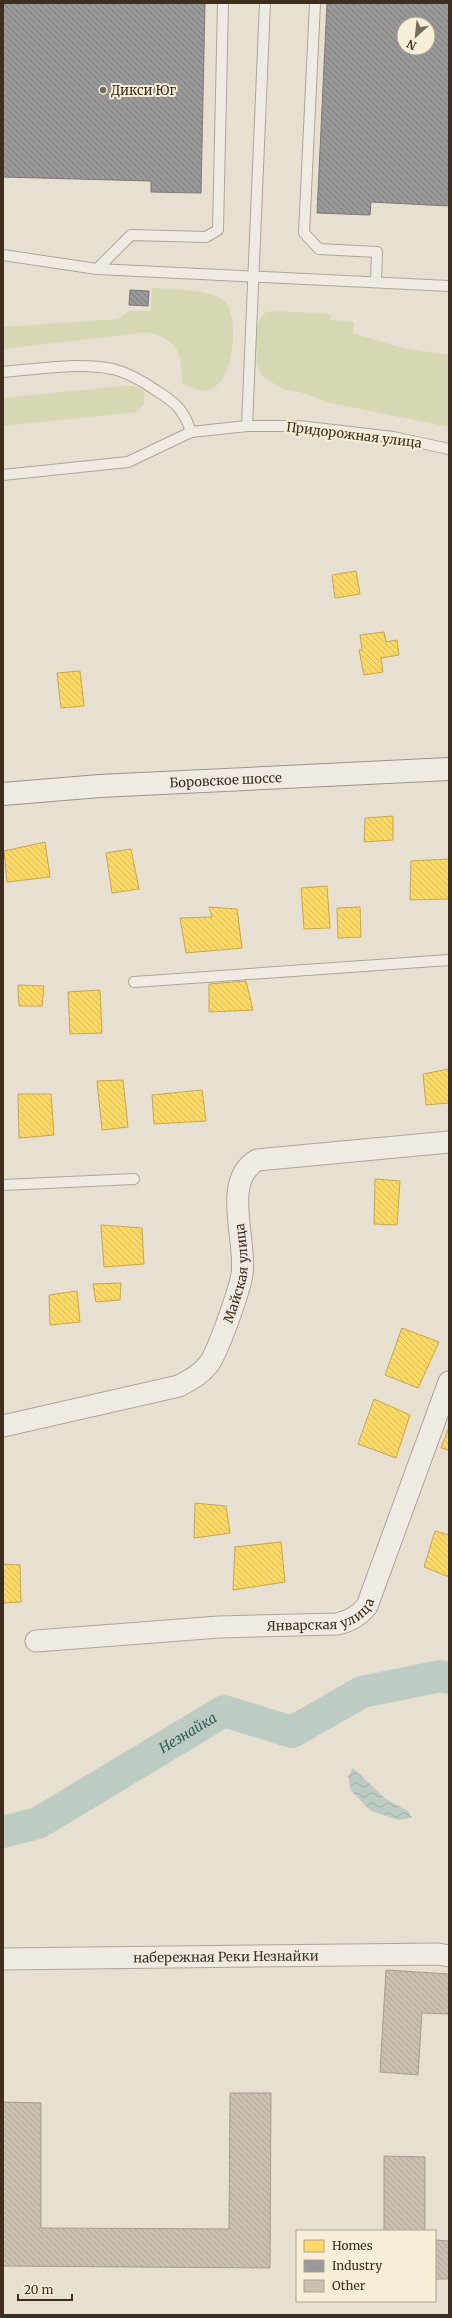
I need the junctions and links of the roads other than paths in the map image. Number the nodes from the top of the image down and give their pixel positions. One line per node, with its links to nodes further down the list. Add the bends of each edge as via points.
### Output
1 (223, 3): 5 (lane, via 218,230 206,237 131,235)
2 (265, 3): 6 (lane)
3 (315, 3): 7 (lane, via 304,233 319,250 377,252)
4 (3, 255): 5 (lane)
5 (97, 269): 6 (lane)
6 (253, 277): 7 (lane); 10 (lane)
7 (376, 282): 8 (lane)
8 (449, 286)
9 (3, 372): 11 (lane, via 79,366 114,369 139,379 175,402 186,417)
10 (246, 426): 11 (lane, Придорожная улица); 12 (lane, Придорожная улица, via 296,425 393,437)
11 (191, 432): 13 (lane, Придорожная улица, via 128,462)
12 (449, 449)
13 (3, 475)
14 (449, 769): 15 (main road, Боровское шоссе, via 100,786)
15 (3, 794)
16 (449, 960): 17 (lane)
17 (134, 982)
18 (449, 1142): 22 (street, Майская улица, via 257,1160 249,1165 239,1184 242,1273 237,1294 210,1364 197,1377 179,1386)
19 (134, 1179): 20 (lane)
20 (3, 1185)
21 (449, 1382): 23 (street, Январская улица, via 367,1606 360,1614 337,1624 219,1627)
22 (3, 1426)
23 (36, 1641)
24 (449, 1956): 25 (street, набережная Реки Незнайки, via 438,1954)
25 (3, 1959)

